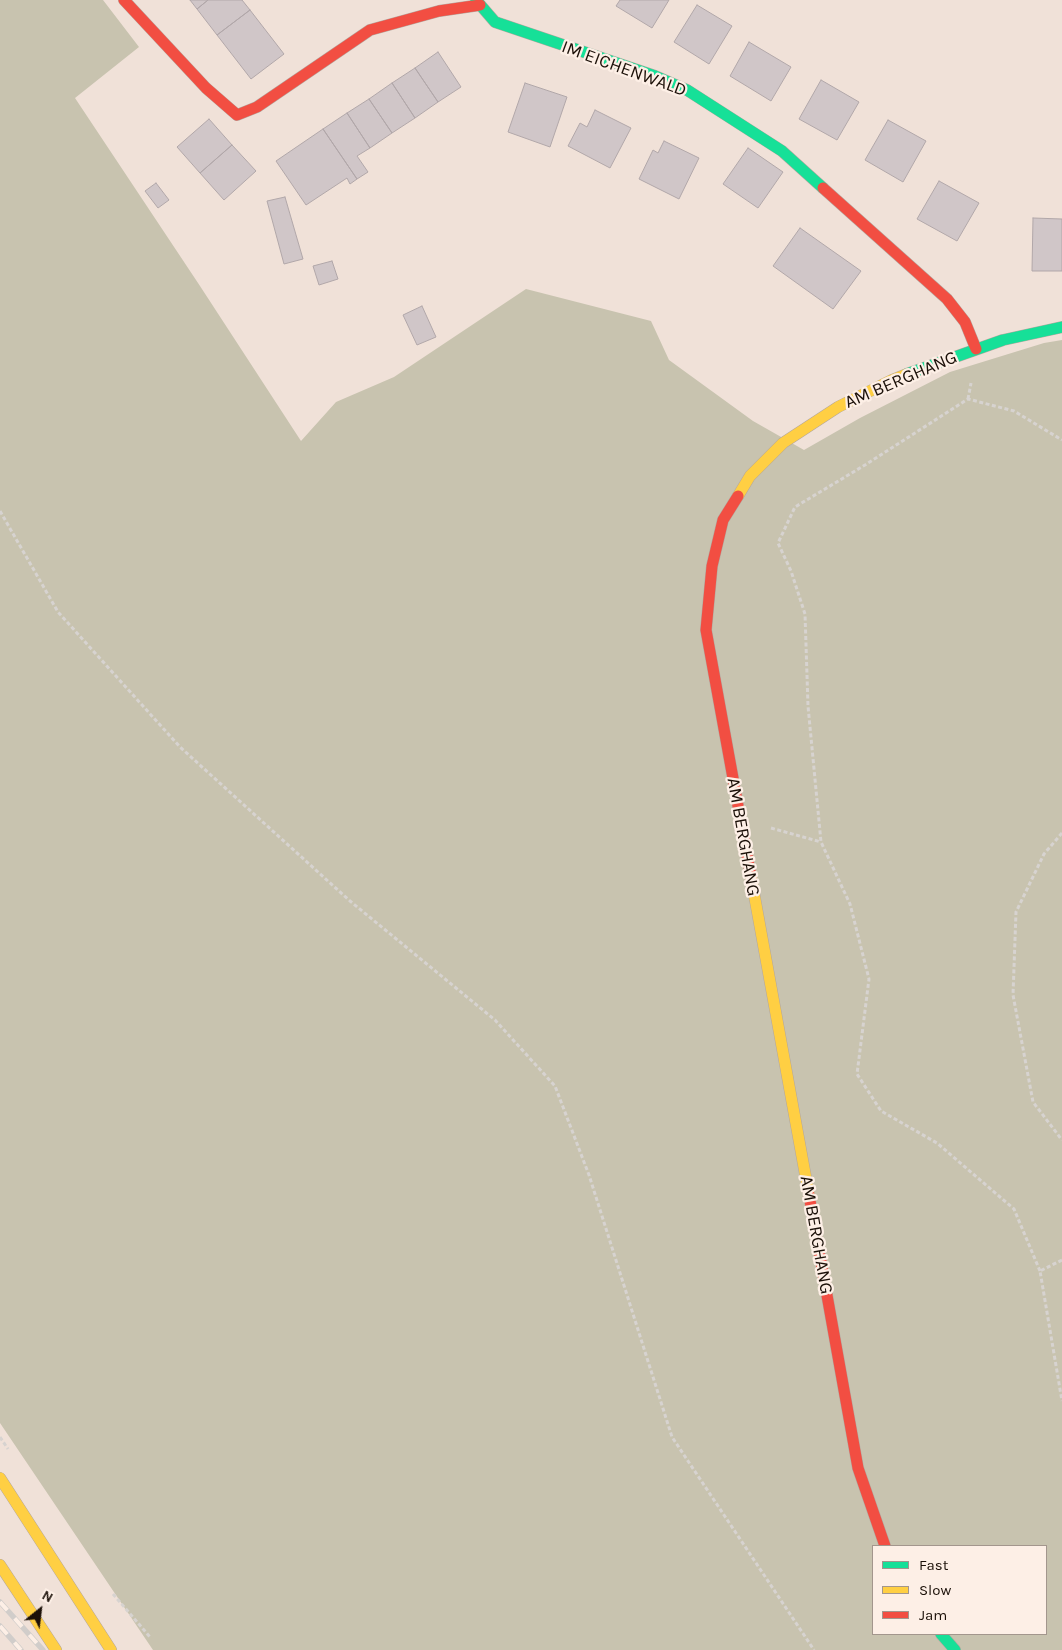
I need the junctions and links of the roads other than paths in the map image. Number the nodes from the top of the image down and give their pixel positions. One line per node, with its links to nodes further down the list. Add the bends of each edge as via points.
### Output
1 (124, 0): 2 (street, IM EICHENWALD, via 206,88 237,115 257,107 370,30)
2 (478, 3): 4 (street, IM EICHENWALD, via 495,22 655,76 687,90 782,151 947,300 965,322)
3 (1062, 328): 4 (street, AM BERGHANG)
4 (976, 349): 6 (street, AM BERGHANG, via 892,380 838,407 783,443 750,476 723,520 712,566 706,630 858,1468)
5 (0, 1478): 10 (street)
6 (886, 1545)
7 (0, 1565): 9 (street)
8 (942, 1635): 11 (street)
9 (56, 1650)
10 (111, 1650)
11 (955, 1650)

